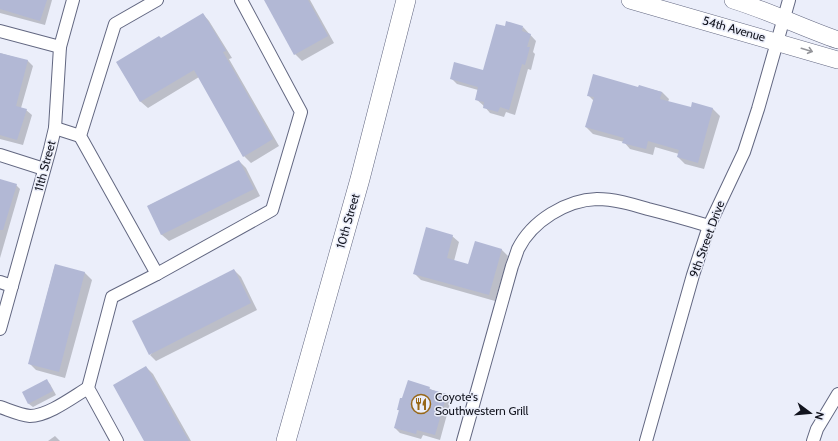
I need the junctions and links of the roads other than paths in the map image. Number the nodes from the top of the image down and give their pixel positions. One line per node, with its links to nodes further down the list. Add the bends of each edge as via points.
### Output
1 (73, 0): 12 (street, 11th Street)
2 (158, 0): 15 (street, via 115,24)
3 (241, 0): 19 (street, via 301,112 272,210)
4 (406, 0): 27 (main road, 10th Street, via 360,179)
5 (630, 0): 11 (street, 54th Avenue)
6 (733, 0): 8 (street, 54th Avenue)
7 (789, 0): 8 (street, 9th Street Drive)
8 (783, 19): 10 (street, 54th Avenue); 11 (street, 9th Street Drive)
9 (0, 31): 12 (street)
10 (838, 40)
11 (777, 41): 13 (street, 54th Avenue, one-way to 13); 18 (street, 9th Street Drive, via 744,152)
12 (60, 47): 14 (street, 11th Street)
13 (838, 60)
14 (55, 128): 15 (street); 17 (street, 11th Street)
15 (80, 136): 19 (street)
16 (0, 155): 17 (street)
17 (44, 169): 21 (street, 11th Street)
18 (709, 226): 28 (street, via 617,200 597,199 577,202 545,218 526,236 518,249); 29 (street, 9th Street Drive)
19 (157, 274): 23 (street, via 112,296)
20 (0, 282): 21 (street)
21 (12, 286): 22 (street, 11th Street)
22 (0, 329)
23 (88, 388): 25 (street, via 38,415 28,416); 26 (street)
24 (838, 394): 30 (street, via 817,429)
25 (0, 408)
26 (117, 441)
27 (286, 441)
28 (463, 441)
29 (646, 441)
30 (813, 441)

